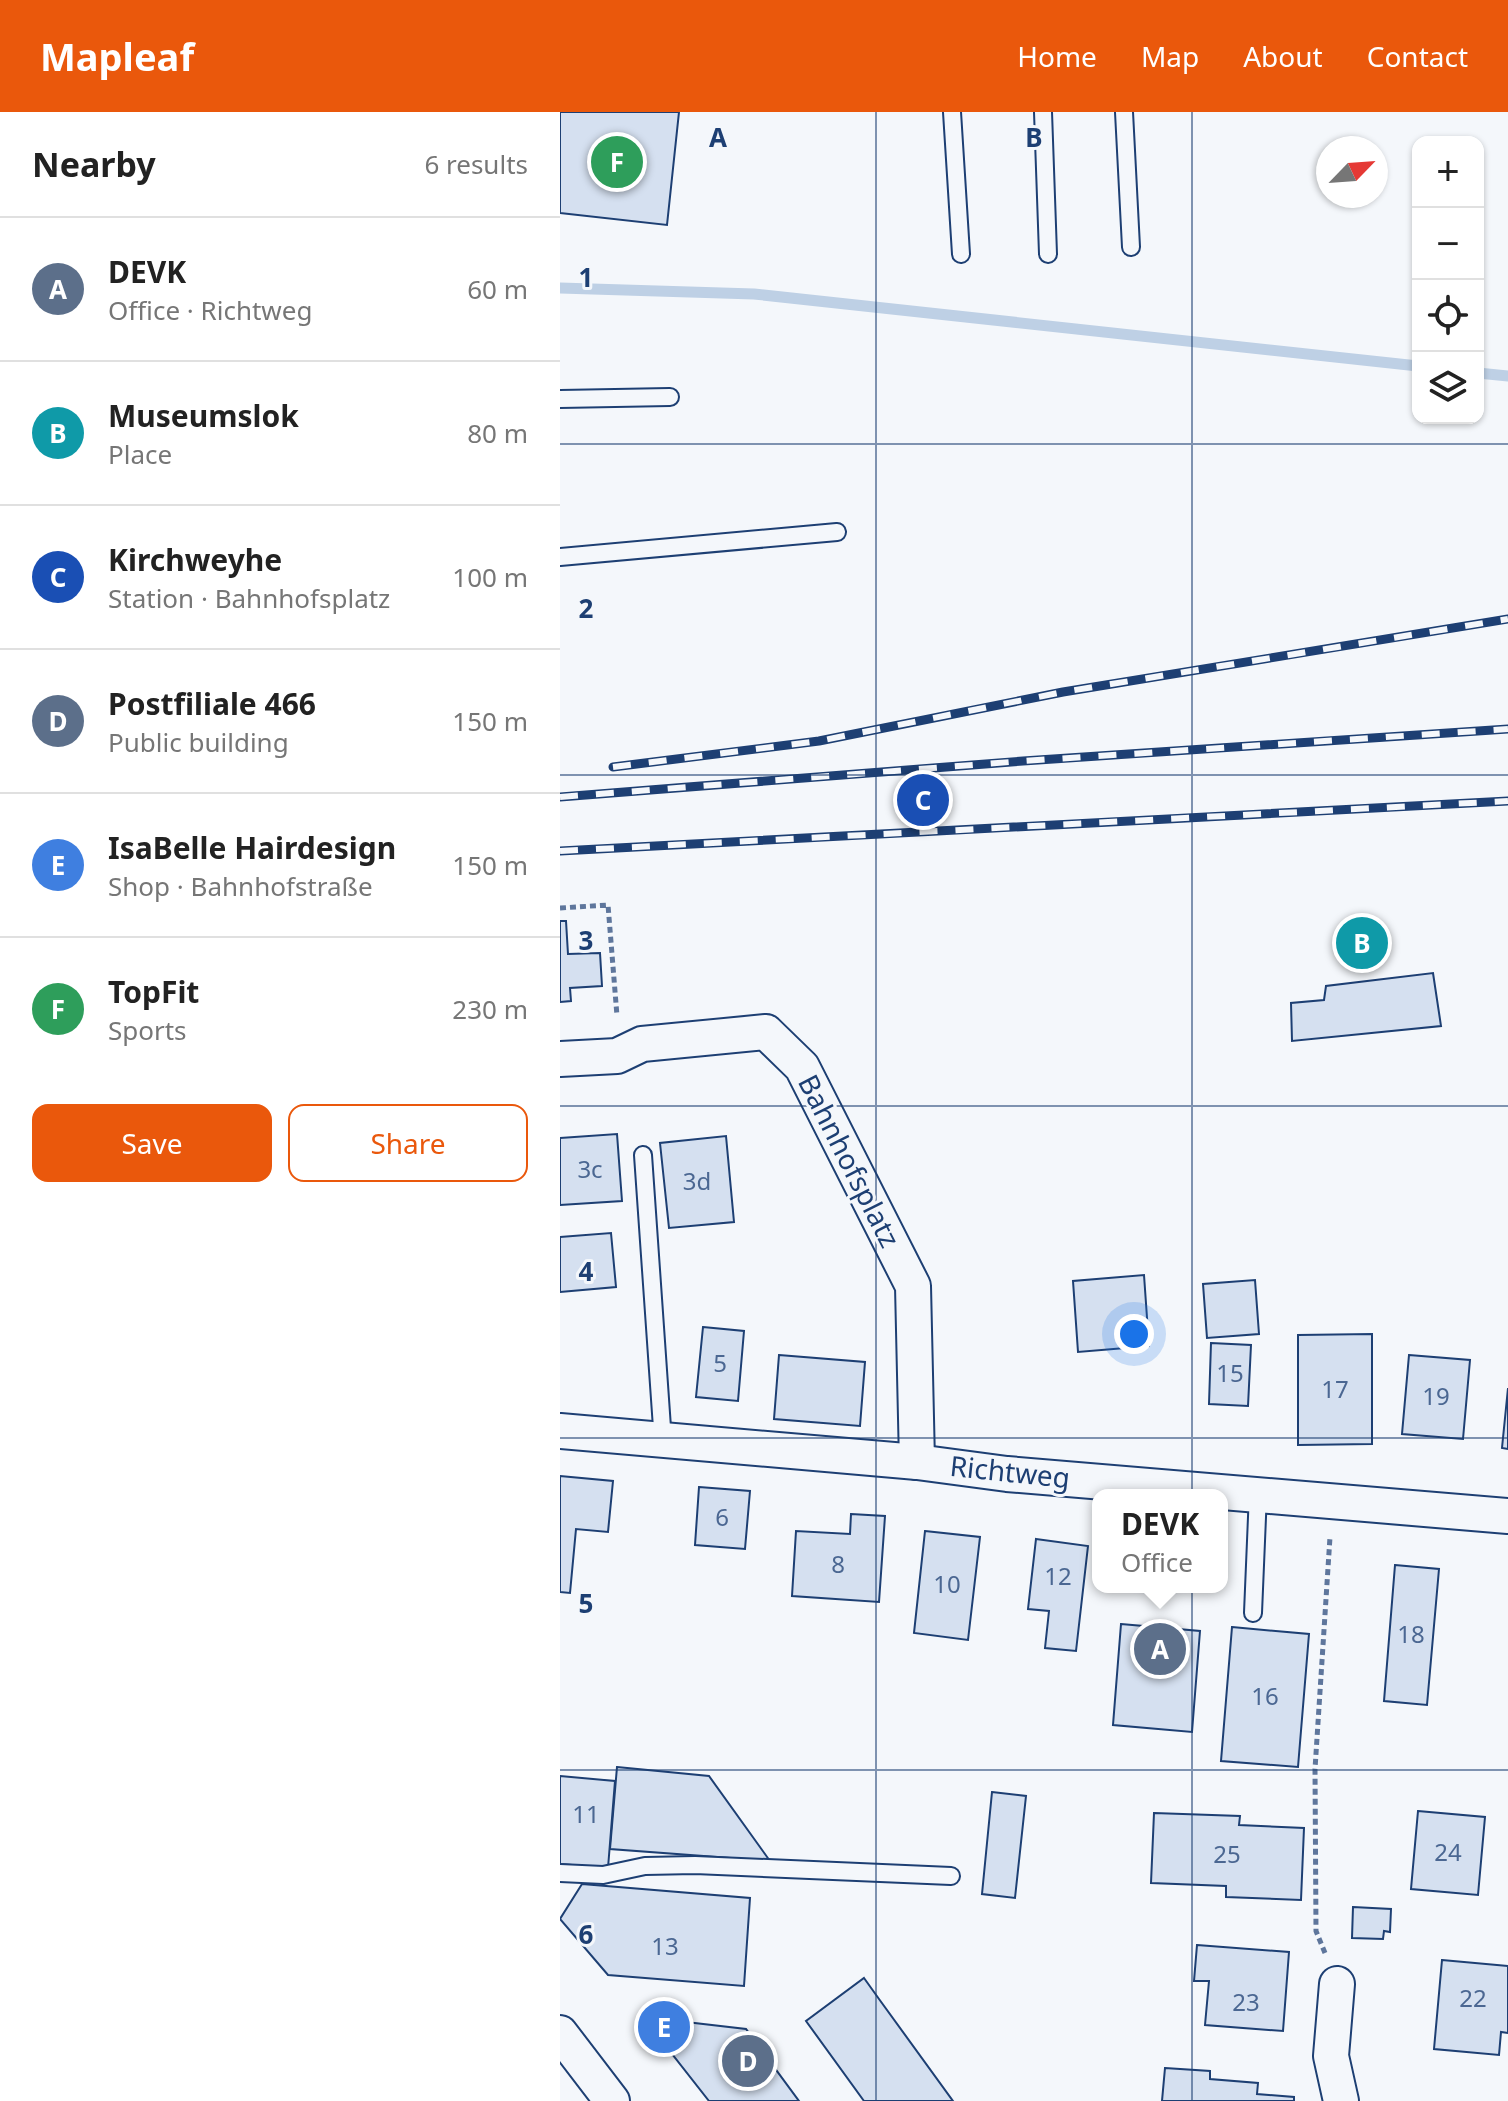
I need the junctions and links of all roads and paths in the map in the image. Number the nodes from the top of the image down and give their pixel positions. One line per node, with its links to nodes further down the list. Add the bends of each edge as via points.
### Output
1 (952, 112): 5 (lane)
2 (1043, 112): 6 (lane)
3 (1124, 112): 4 (lane)
4 (1131, 247)
5 (961, 254)
6 (1048, 254)
7 (670, 397): 8 (lane)
8 (560, 399)
9 (837, 532): 10 (lane)
10 (560, 557)
11 (560, 908): 12 (path, via 608,905)
12 (617, 1021)
13 (560, 1059): 17 (street, Bahnhofsplatz, via 617,1056 642,1044 766,1032 802,1067 913,1286)
14 (643, 1155): 16 (lane)
15 (560, 1431): 16 (street, Richtweg)
16 (663, 1442): 17 (street, Richtweg)
17 (917, 1462): 18 (street, Richtweg)
18 (1205, 1489)
19 (1228, 1491): 20 (street, Richtweg)
20 (1258, 1493): 21 (street, Richtweg); 23 (lane)
21 (1332, 1500): 22 (street, Richtweg); 26 (path, via 1315,1769 1316,1931)
22 (1508, 1516)
23 (1253, 1613)
24 (560, 1873): 25 (lane, via 603,1875 645,1866 695,1865)
25 (951, 1876)
26 (1337, 1984): 29 (street, via 1331,2056)
27 (560, 2033): 28 (street)
28 (612, 2101)
29 (1341, 2101)

